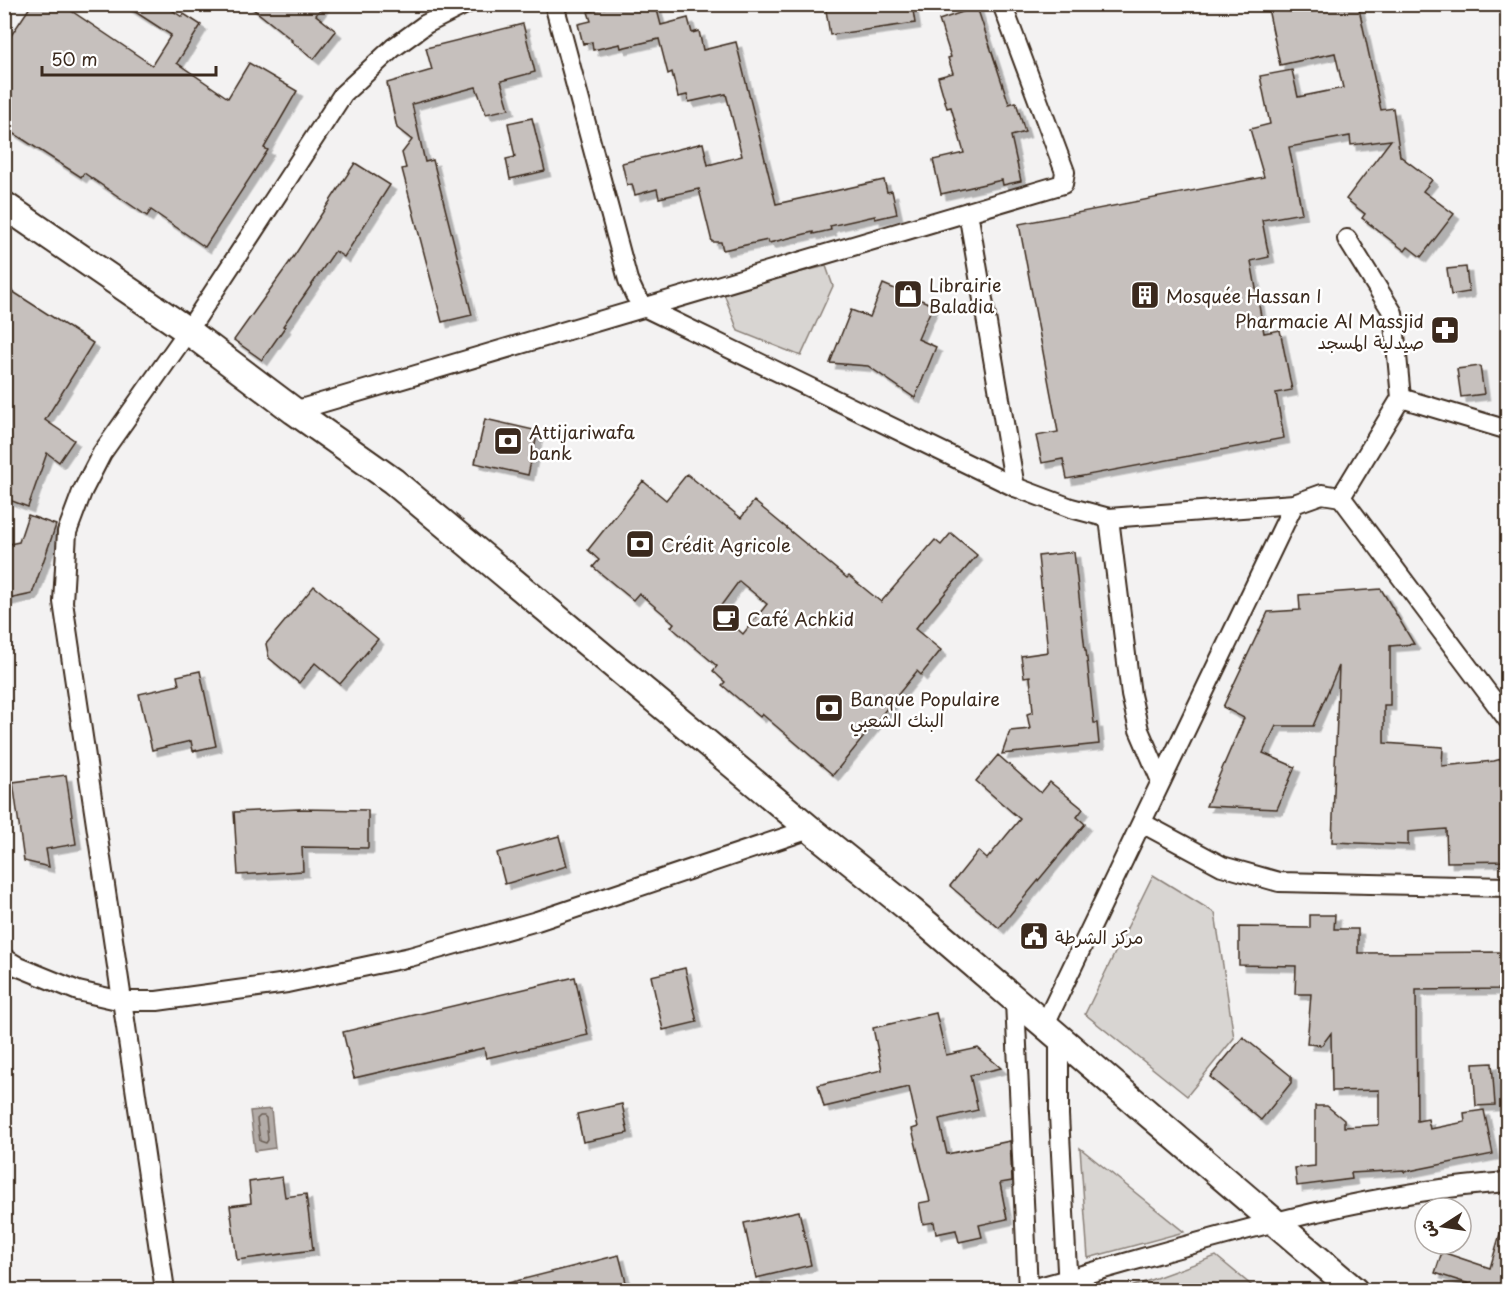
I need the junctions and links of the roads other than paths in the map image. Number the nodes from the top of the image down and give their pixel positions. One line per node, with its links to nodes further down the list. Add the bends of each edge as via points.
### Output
1 (466, 4): 8 (street, via 401,42 343,94)
2 (554, 4): 7 (street, via 628,279)
3 (1002, 4): 5 (street, via 1065,172 1063,184)
4 (4, 205): 8 (main road)
5 (968, 212): 7 (street); 12 (street)
6 (1347, 238): 9 (street, via 1394,313)
7 (644, 307): 10 (street); 12 (street)
8 (188, 331): 10 (main road); 22 (street, via 102,453 68,532 63,602)
9 (1401, 399): 11 (street); 13 (street)
10 (294, 411): 19 (main road, via 393,481)
11 (1508, 430)
12 (1015, 487): 15 (street)
13 (1341, 497): 14 (street, via 1322,494); 16 (street)
14 (1294, 504): 15 (street); 17 (street)
15 (1109, 518): 17 (street, via 1131,695 1139,730)
16 (1508, 720)
17 (1161, 781): 18 (street)
18 (1142, 823): 20 (street, via 1222,866 1279,882); 24 (street)
19 (810, 829): 22 (street, via 537,921 410,957 276,984 157,1001); 23 (main road)
20 (1508, 887)
21 (4, 957): 22 (street, via 78,991)
22 (122, 1001): 28 (street)
23 (1015, 1001): 24 (main road); 29 (street)
24 (1051, 1033): 26 (main road); 27 (street)
25 (1508, 1182): 26 (street, via 1389,1198)
26 (1273, 1222): 27 (street); 30 (main road)
27 (1068, 1285): 29 (street)
28 (165, 1290)
29 (1028, 1290)
30 (1354, 1290)

